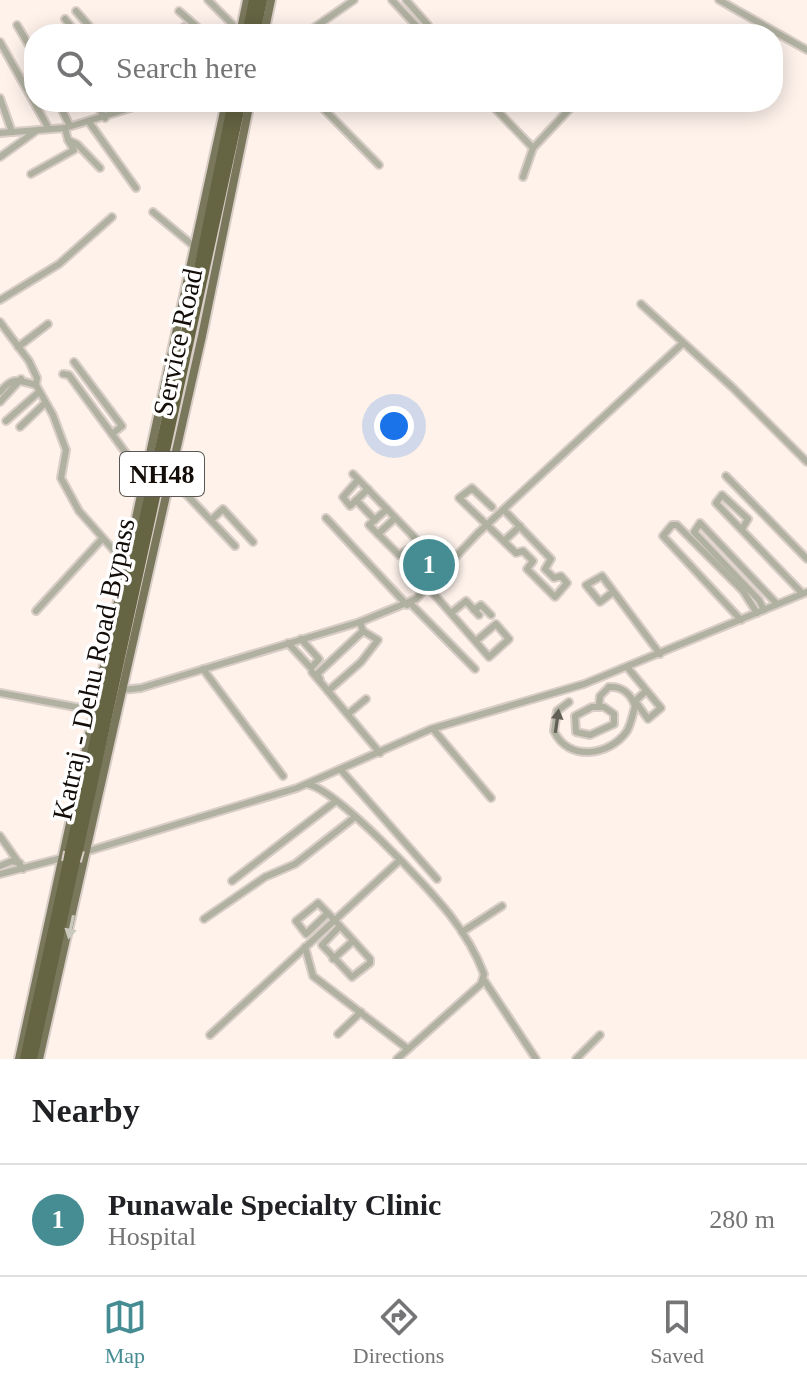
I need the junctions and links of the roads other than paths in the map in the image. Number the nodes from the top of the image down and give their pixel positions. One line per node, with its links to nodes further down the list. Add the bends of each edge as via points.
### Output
1 (208, 0): 16 (street)
2 (247, 0): 17 (main road)
3 (254, 0): 18 (highway)
4 (262, 0): 19 (highway)
5 (271, 0): 20 (main road)
6 (354, 0): 21 (street)
7 (392, 0): 22 (street)
8 (406, 0): 23 (street)
9 (719, 0): 24 (street)
10 (76, 11): 14 (street)
11 (179, 11): 15 (street)
12 (65, 19): 13 (street)
13 (69, 24)
14 (87, 24)
15 (194, 24)
16 (231, 24)
17 (242, 24)
18 (249, 24)
19 (257, 24)
20 (266, 24)
21 (319, 24)
22 (415, 24)
23 (427, 24)
24 (761, 24)
25 (17, 25): 27 (street)
26 (783, 36): 29 (street)
27 (24, 37)
28 (0, 42): 30 (street)
29 (807, 50)
30 (24, 85)
31 (0, 98): 48 (street)
32 (39, 112): 46 (street)
33 (62, 112): 45 (street)
34 (101, 112): 43 (street)
35 (117, 112): 43 (street)
36 (224, 112): 61 (main road, Service Road)
37 (231, 112): 72 (highway, Katraj - Dehu Road Bypass / NH48)
38 (239, 112): 60 (highway, Katraj - Dehu Road Bypass / NH48)
39 (248, 112): 60 (main road, Service Road)
40 (327, 112): 53 (street)
41 (499, 112): 51 (street)
42 (567, 112): 51 (street)
43 (105, 118): 44 (street)
44 (89, 122): 45 (street); 57 (street)
45 (67, 127): 46 (street); 50 (street)
46 (49, 129): 47 (street)
47 (37, 130): 48 (street); 52 (street)
48 (12, 132): 49 (street)
49 (0, 133)
50 (68, 140): 54 (street); 55 (street, via 74,150)
51 (533, 148): 56 (street)
52 (0, 157)
53 (379, 165)
54 (100, 168)
55 (31, 174)
56 (523, 177)
57 (136, 188)
58 (153, 212): 61 (street)
59 (112, 217): 62 (street, via 59,264)
60 (215, 247): 83 (highway, Katraj - Dehu Road Bypass / NH48)
61 (196, 248): 72 (main road, Service Road)
62 (0, 300)
63 (641, 304): 66 (street)
64 (0, 322): 67 (street)
65 (48, 324): 67 (street)
66 (682, 344): 80 (street); 88 (street)
67 (18, 347): 73 (street)
68 (74, 362): 79 (street, via 122,426)
69 (63, 374): 79 (street, via 69,375)
70 (21, 379): 73 (street); 74 (street); 75 (street)
71 (47, 380): 73 (street)
72 (171, 383): 81 (main road, Service Road); 139 (highway, Katraj - Dehu Road Bypass / NH48)
73 (37, 387): 76 (street); 77 (street)
74 (0, 392)
75 (0, 402)
76 (45, 403): 78 (street); 99 (street, via 66,450 61,478)
77 (6, 421)
78 (20, 427)
79 (112, 434): 81 (street, via 139,471)
80 (807, 462)
81 (147, 474): 106 (main road, Service Road)
82 (726, 476): 104 (street)
83 (166, 481): 89 (highway, Katraj - Dehu Road Bypass / NH48); 92 (street)
84 (368, 489): 85 (street); 85 (street, via 356,477 342,496 350,506); 87 (street)
85 (356, 500): 93 (street)
86 (492, 507): 94 (street, via 472,488 459,498)
87 (387, 509): 91 (street); 93 (street)
88 (504, 510): 94 (street); 95 (street)
89 (157, 512): 98 (highway, Katraj - Dehu Road Bypass / NH48); 108 (main road)
90 (326, 518): 112 (street)
91 (395, 518): 97 (street); 103 (street)
92 (211, 520): 101 (street, via 223,509); 102 (street)
93 (375, 520): 97 (street, via 369,525)
94 (487, 525): 100 (street); 107 (street)
95 (520, 526): 100 (street); 100 (street, via 552,560 545,569 568,586 554,597 527,569 532,560)
96 (742, 529): 96 (street, via 716,503 722,495 748,519); 111 (street)
97 (378, 534): 105 (street, via 399,555 407,550)
98 (147, 536): 108 (highway); 155 (highway, Katraj - Dehu Road Bypass / NH48)
99 (102, 539): 106 (street); 114 (street)
100 (504, 541)
101 (253, 542)
102 (235, 546)
103 (429, 552): 105 (street); 107 (street)
104 (807, 559)
105 (419, 562): 109 (street, via 412,569)
106 (126, 564): 139 (main road, Service Road)
107 (444, 568): 109 (street)
108 (146, 580): 132 (main road)
109 (428, 586): 112 (street); 116 (street)
110 (613, 592): 110 (street, via 600,575 586,585 600,602); 124 (street)
111 (805, 593): 113 (street)
112 (408, 604): 119 (street); 127 (street)
113 (777, 604): 115 (street); 115 (street, via 700,523 694,532 759,600)
114 (36, 611)
115 (760, 611): 118 (street); 118 (street, via 672,525 663,536)
116 (451, 613): 117 (street, via 466,601 476,612 481,605); 122 (street)
117 (491, 615)
118 (741, 620): 124 (street)
119 (360, 622): 120 (street); 121 (street)
120 (363, 631): 133 (street, via 317,674); 133 (street, via 378,640)
121 (301, 639): 123 (street); 123 (street, via 319,659 311,668)
122 (476, 641): 122 (street, via 489,657 509,639 497,624)
123 (288, 643): 126 (street)
124 (660, 654): 125 (street)
125 (627, 667): 129 (street); 134 (street)
126 (203, 669): 132 (street); 149 (street)
127 (475, 669)
128 (312, 672): 133 (street)
129 (604, 677): 130 (street); 131 (street)
130 (609, 687): 138 (street); 146 (street, via 629,694 635,706 624,734 613,744)
131 (566, 688): 137 (street); 142 (street)
132 (122, 690): 155 (main road)
133 (328, 690): 141 (street)
134 (646, 691): 134 (street, via 661,708 649,719 635,701)
135 (0, 693): 139 (street)
136 (366, 699): 141 (street)
137 (569, 702): 140 (street); 145 (street, one-way to 137, via 554,731 557,711)
138 (599, 706): 140 (street); 143 (street, via 608,708 616,721)
139 (98, 711): 155 (highway, Katraj - Dehu Road Bypass / NH48)
140 (578, 713): 144 (street, via 573,721)
141 (348, 714): 147 (street)
142 (433, 729): 147 (street); 151 (street)
143 (599, 731): 144 (street); 146 (street)
144 (576, 732): 145 (street)
145 (566, 747): 146 (street, via 589,753)
146 (598, 747)
147 (380, 753): 148 (street)
148 (341, 770): 150 (street); 159 (street)
149 (283, 776)
150 (307, 784): 152 (street, via 321,787); 155 (street)
151 (491, 798)
152 (336, 801): 153 (street); 160 (street)
153 (355, 817): 156 (street); 163 (street, via 295,864 265,877)
154 (0, 836): 157 (street)
155 (74, 856): 157 (street); 175 (highway, Katraj - Dehu Road Bypass / NH48); 176 (highway, Katraj - Dehu Road Bypass / NH48); 177 (main road, one-way to 177)
156 (399, 861): 164 (street); 165 (street)
157 (21, 866): 158 (street)
158 (1, 871)
159 (437, 879)
160 (232, 881)
161 (502, 906): 165 (street)
162 (328, 913): 162 (street, via 316,902 296,921 306,934); 164 (street)
163 (204, 919)
164 (337, 923): 166 (street); 167 (street); 168 (street, via 322,945)
165 (462, 932): 169 (street)
166 (353, 941): 168 (street); 168 (street, via 370,963 352,977)
167 (305, 947): 170 (street, via 313,976); 172 (street)
168 (333, 959)
169 (484, 980): 174 (street); 179 (street)
170 (361, 1012): 171 (street); 174 (street)
171 (338, 1034)
172 (210, 1035)
173 (600, 1035): 180 (street)
174 (408, 1049): 178 (street)
175 (22, 1059)
176 (32, 1059)
177 (39, 1059)
178 (397, 1059)
179 (536, 1059)
180 (576, 1059)

